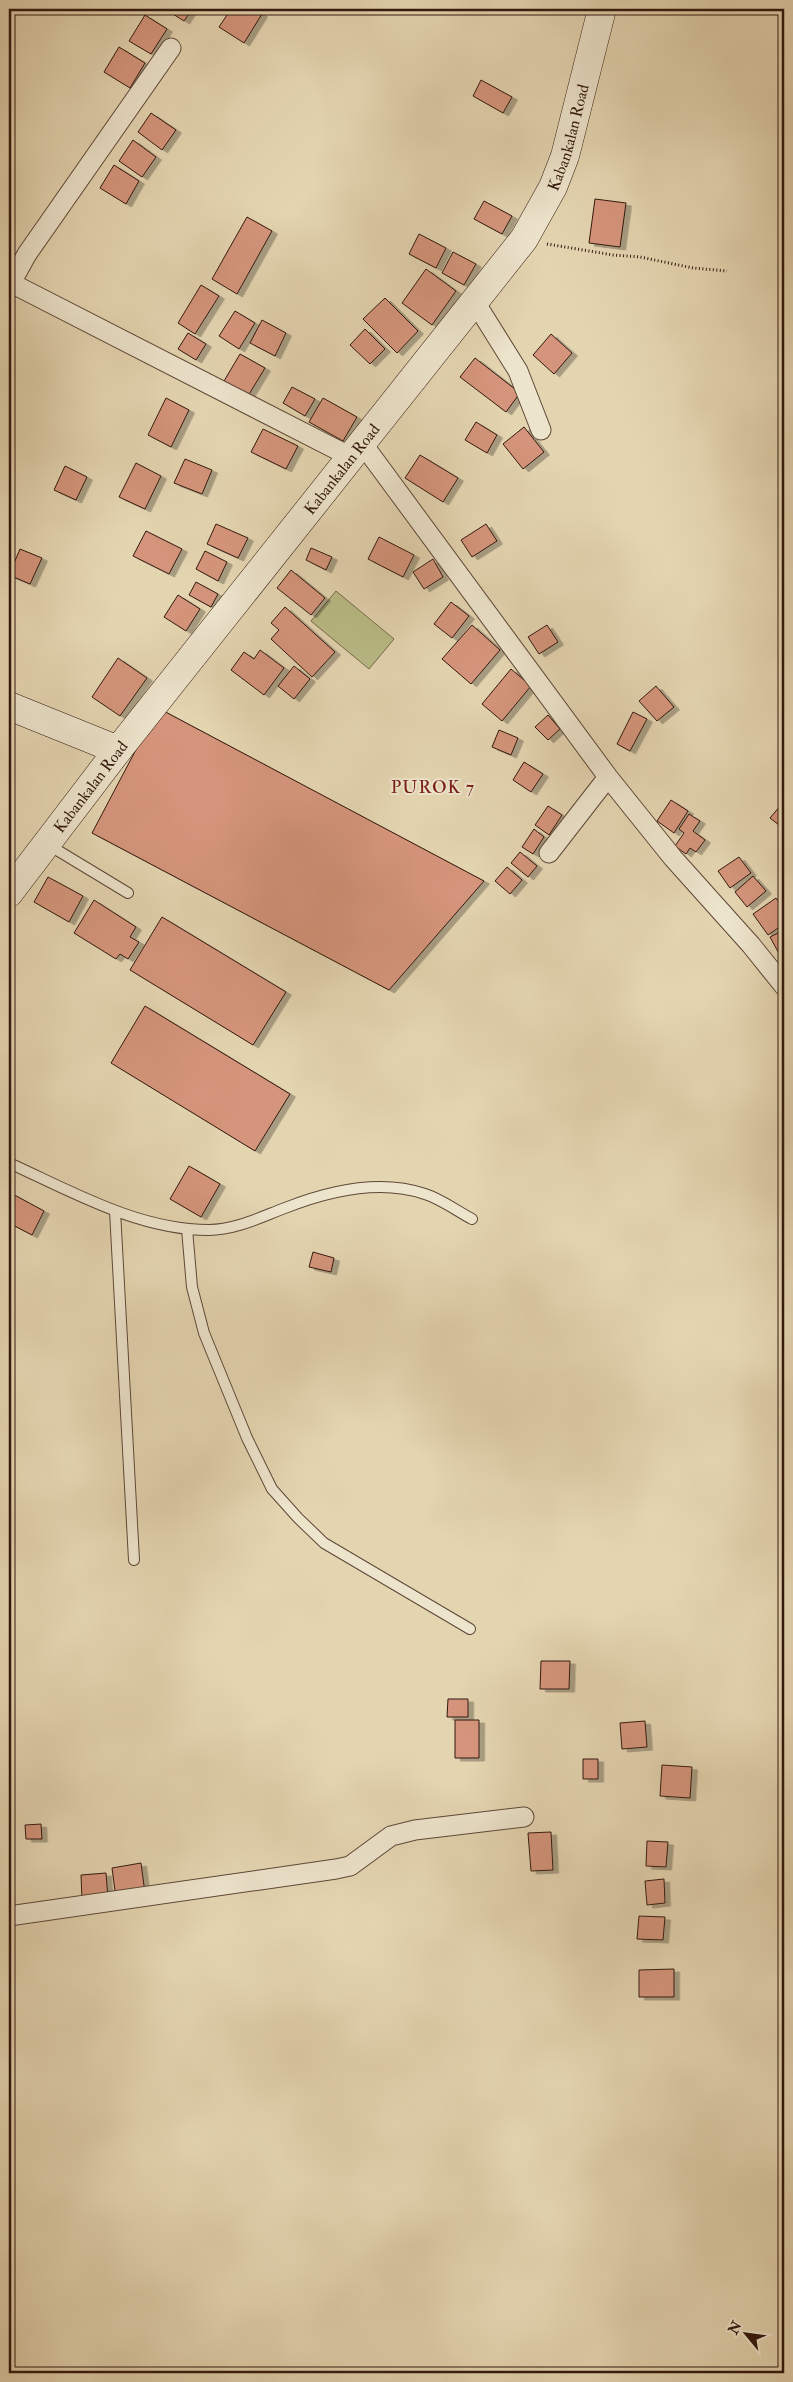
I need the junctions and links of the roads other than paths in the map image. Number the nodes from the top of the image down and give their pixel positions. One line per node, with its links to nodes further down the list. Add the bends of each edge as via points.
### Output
1 (602, 9): 3 (street, Kabankalan Road, via 565,156 553,187 524,239)
2 (171, 48): 5 (street, via 27,254 11,283)
3 (475, 302): 4 (street, via 518,372); 5 (street, Kabankalan Road)
4 (541, 430)
5 (356, 450): 7 (street, Kabankalan Road); 8 (street)
6 (9, 706): 7 (street)
7 (118, 750): 9 (street, Kabankalan Road)
8 (608, 777): 10 (street); 13 (street)
9 (46, 844): 11 (street, Kabankalan Road); 12 (lane)
10 (549, 853)
11 (9, 893)
12 (128, 893)
13 (784, 986)
14 (9, 1164): 15 (lane)
15 (115, 1211): 17 (lane); 18 (lane)
16 (472, 1219): 17 (lane, via 427,1194 394,1186 355,1189 296,1203 243,1224 212,1230)
17 (187, 1229): 19 (lane, via 192,1287 204,1333 247,1438 272,1489 324,1543)
18 (134, 1560)
19 (470, 1629)
20 (524, 1817): 21 (street, via 415,1830 391,1836 350,1866 336,1869)
21 (9, 1916)

